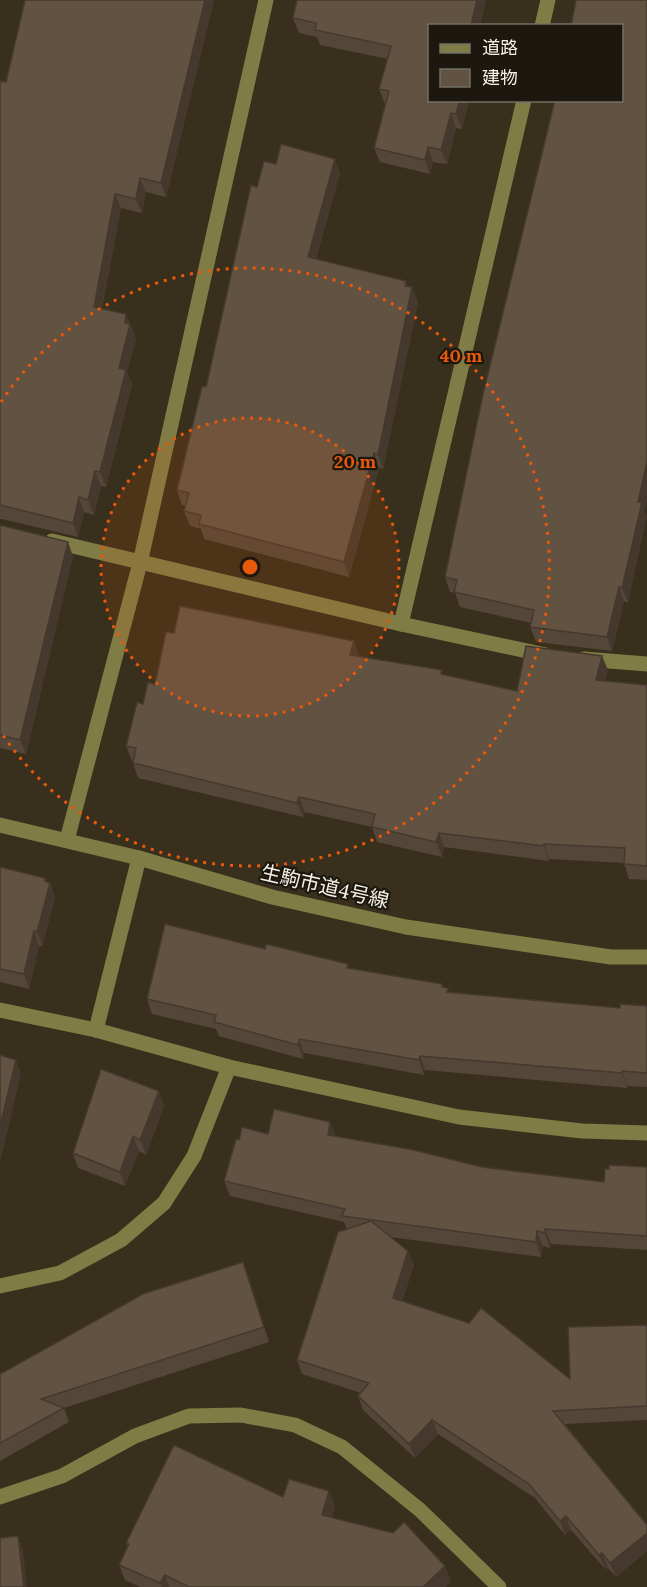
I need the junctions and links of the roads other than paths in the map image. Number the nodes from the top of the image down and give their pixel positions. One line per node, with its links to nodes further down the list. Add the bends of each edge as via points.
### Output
1 (266, 0): 6 (street)
2 (548, 0): 3 (street)
3 (542, 24)
4 (524, 102): 7 (street)
5 (32, 536): 6 (street)
6 (140, 563): 7 (street); 10 (street)
7 (401, 624): 8 (street, via 553,656)
8 (647, 664)
9 (0, 825): 10 (street, 生駒市道4号線)
10 (67, 840): 11 (street, 生駒市道4号線)
11 (140, 858): 12 (street, 生駒市道4号線, via 272,897 406,927 611,957); 14 (street)
12 (647, 957)
13 (0, 1010): 14 (street)
14 (96, 1030): 15 (street)
15 (229, 1067): 16 (street, via 459,1117 582,1131); 17 (street, via 194,1156 164,1203 121,1240 60,1273)
16 (647, 1133)
17 (0, 1286)
18 (0, 1497): 19 (street, via 62,1476 135,1436 189,1416 241,1415 295,1425 342,1447 420,1510)
19 (499, 1587)

